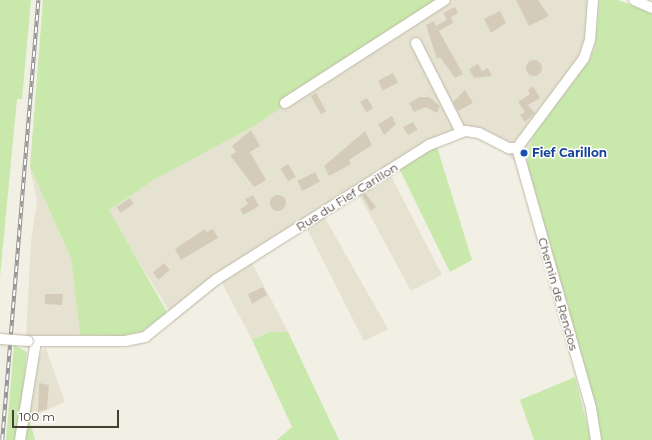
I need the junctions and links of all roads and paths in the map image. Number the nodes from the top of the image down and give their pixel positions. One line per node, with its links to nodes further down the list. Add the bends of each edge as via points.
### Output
1 (445, 0): 6 (street)
2 (593, 0): 8 (street, via 590,40 584,58)
3 (634, 0): 4 (street)
4 (652, 8)
5 (416, 43): 7 (street)
6 (285, 103)
7 (461, 132): 8 (street, via 473,132 508,148); 10 (street, Rue du Fief Carillon, via 413,155 217,278 145,337 125,341)
8 (516, 148): 12 (street, Chemin de Renclos, via 591,408)
9 (0, 338): 10 (street, Rue du Fief Carillon, bridge)
10 (32, 341): 11 (street)
11 (20, 440)
12 (596, 440)

